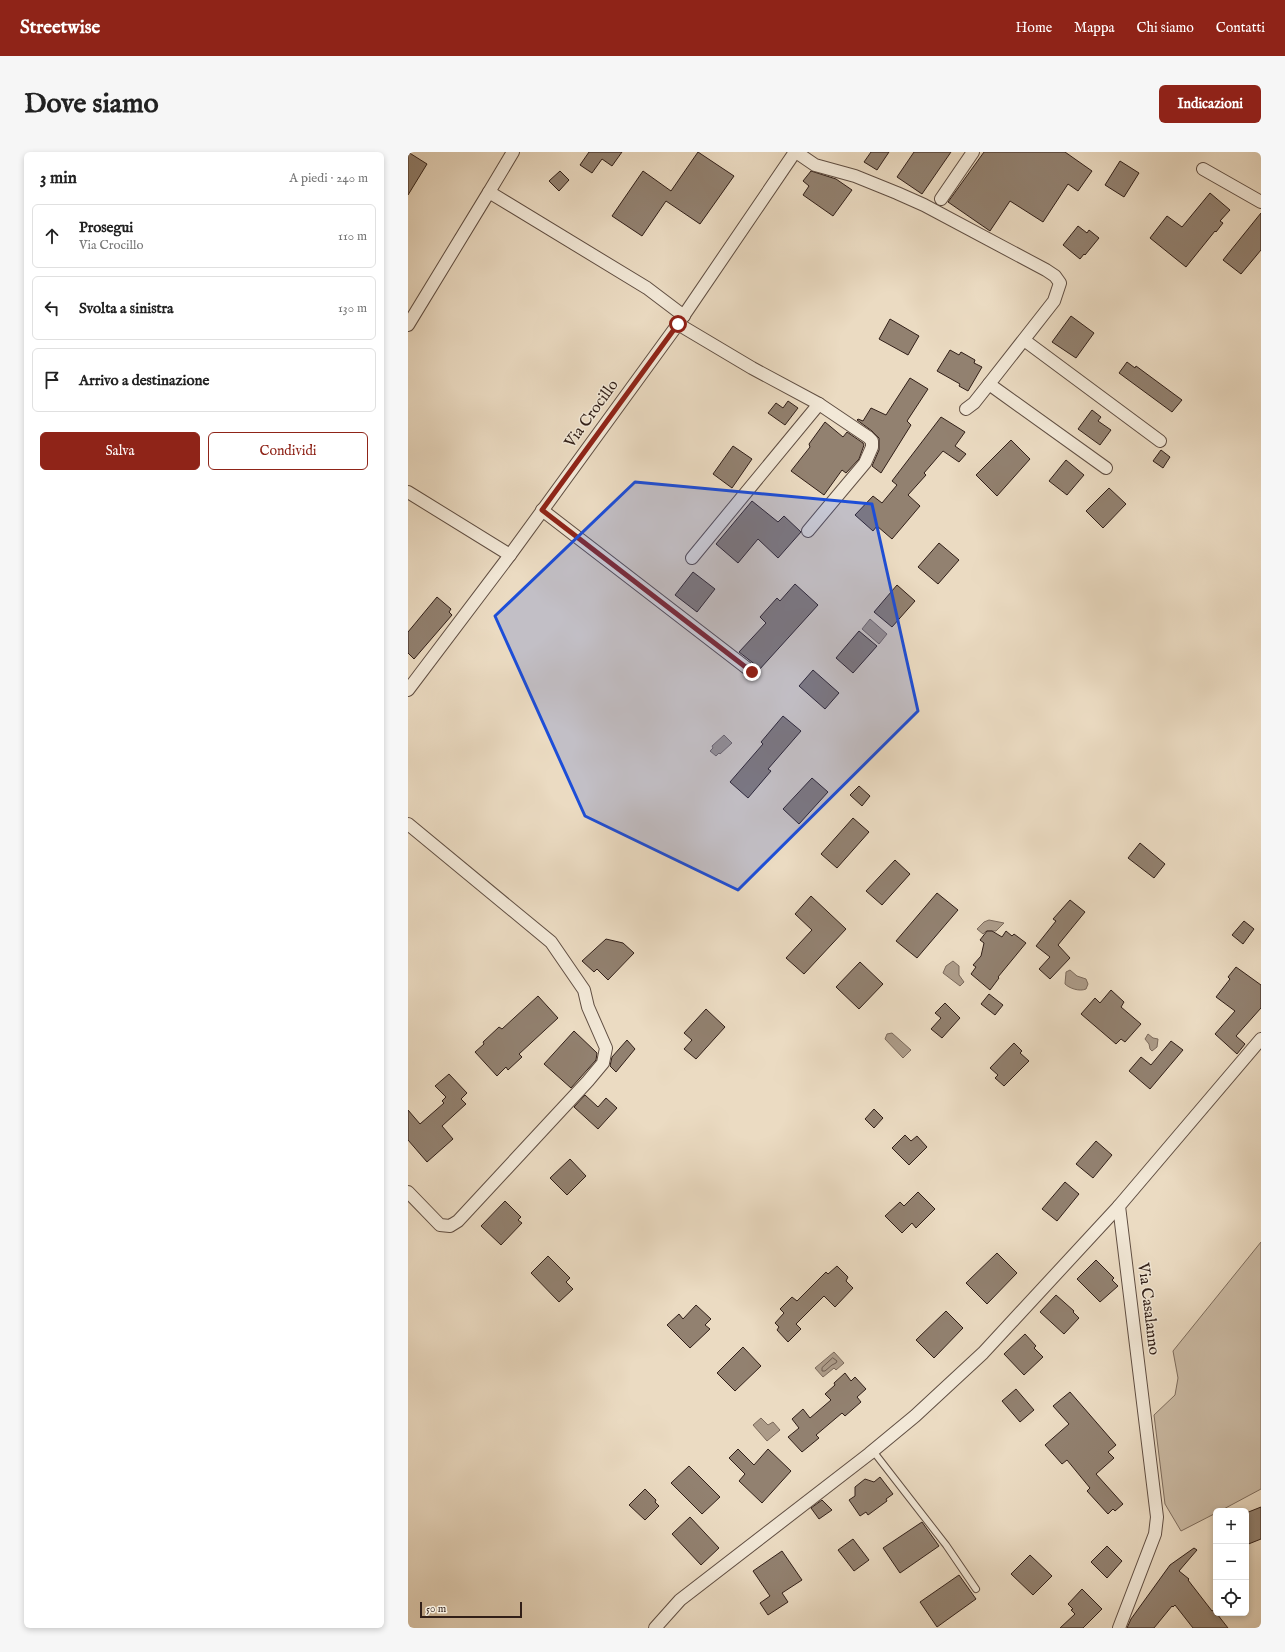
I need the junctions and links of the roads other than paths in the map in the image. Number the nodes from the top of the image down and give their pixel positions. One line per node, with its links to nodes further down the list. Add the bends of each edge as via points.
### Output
1 (513, 152): 5 (street)
2 (795, 152): 8 (street, Via Crocillo); 10 (street, via 815,165 855,176 924,205 1055,276 1060,283 1054,301)
3 (973, 152): 6 (street)
4 (1204, 169): 7 (street)
5 (489, 192): 8 (street, via 647,288); 9 (street)
6 (941, 199)
7 (1261, 202)
8 (681, 320): 12 (street, via 752,368); 17 (street, Via Crocillo)
9 (408, 326)
10 (1024, 340): 11 (street); 14 (street)
11 (989, 384): 13 (street); 15 (street)
12 (819, 404): 18 (street, via 868,437 872,441 872,447 864,462); 20 (street)
13 (966, 409)
14 (1160, 441)
15 (1106, 468)
16 (408, 492): 19 (street)
17 (542, 510): 19 (street, Via Crocillo); 21 (street)
18 (808, 531)
19 (510, 555): 22 (street, Via Crocillo)
20 (692, 558)
21 (752, 672)
22 (408, 690)
23 (408, 824): 25 (street, via 551,942 584,990 588,1007 606,1048 603,1063 588,1081 458,1221 450,1226 440,1225)
24 (1261, 1039): 26 (street)
25 (408, 1192)
26 (1119, 1206): 27 (street, via 983,1353); 30 (street, Via Casalanno, via 1157,1517 1155,1534)
27 (873, 1451): 28 (lane, via 946,1545); 29 (street, via 680,1600)
28 (976, 1589)
29 (655, 1628)
30 (1119, 1628)

